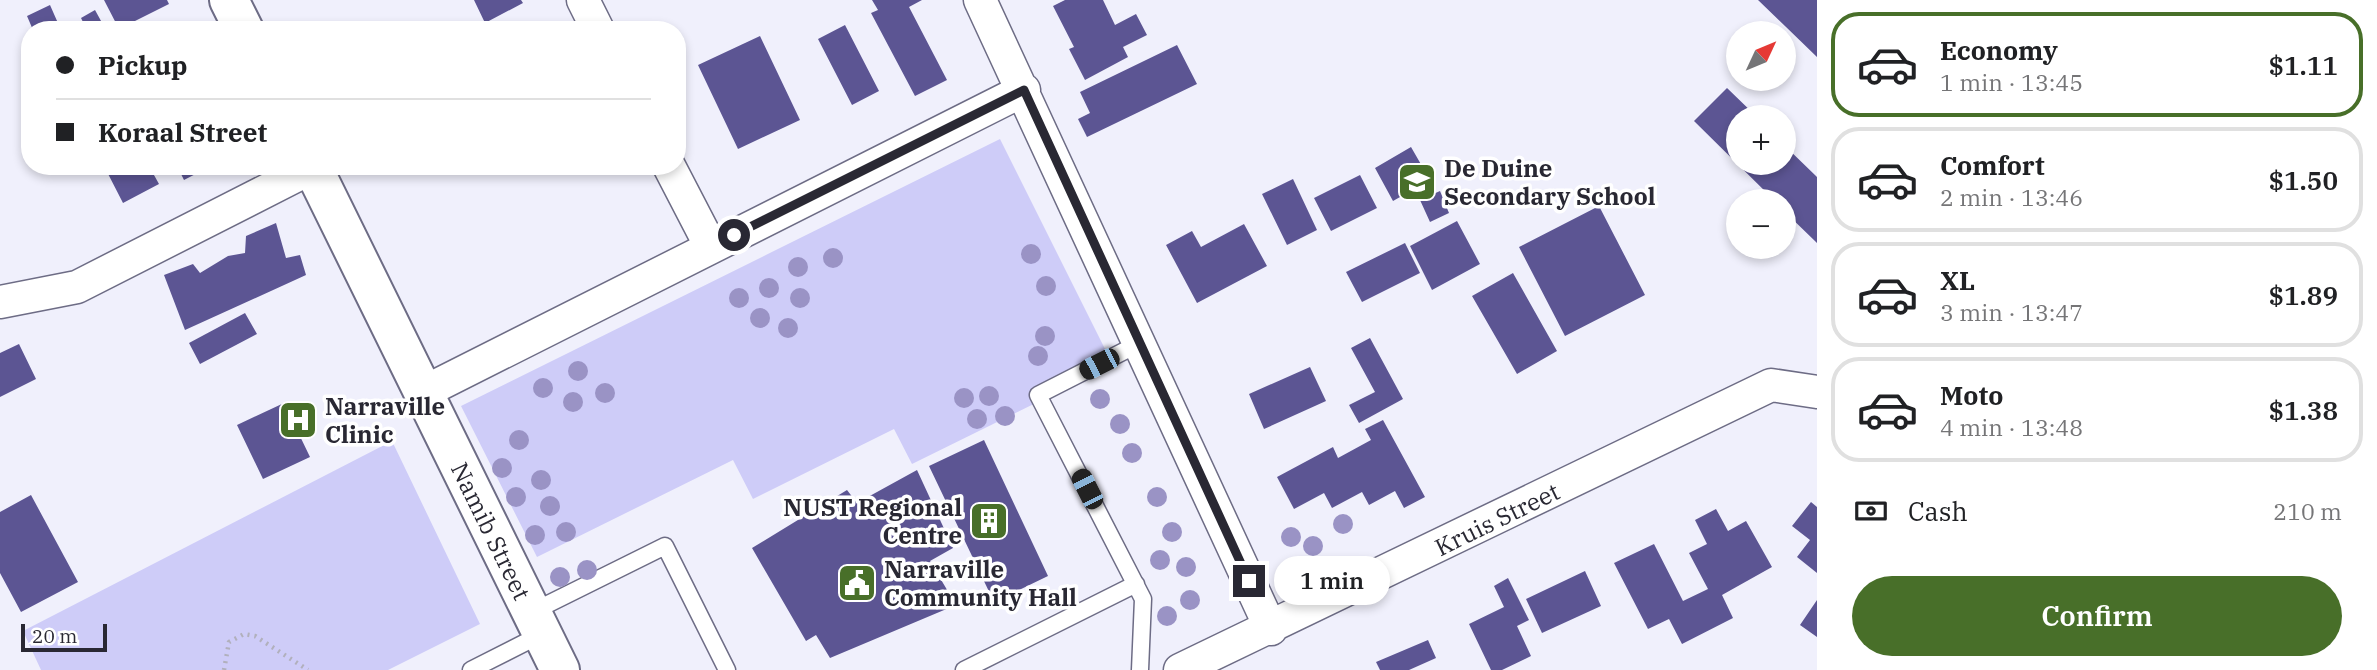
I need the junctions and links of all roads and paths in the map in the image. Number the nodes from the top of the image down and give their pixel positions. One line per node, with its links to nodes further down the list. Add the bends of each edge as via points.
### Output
1 (229, 0): 3 (street)
2 (980, 0): 4 (street)
3 (240, 21)
4 (1024, 90): 8 (street); 10 (street)
5 (298, 175): 9 (street, via 77,287)
6 (318, 175): 12 (street, Namib Street)
7 (674, 175): 8 (street)
8 (711, 247): 12 (street)
9 (0, 302)
10 (1140, 343): 13 (lane, via 1038,395); 15 (street)
11 (1817, 392): 15 (street, Kruis Street, via 1771,386)
12 (422, 393): 14 (street, Namib Street)
13 (1136, 584): 21 (lane); 22 (lane, via 1143,599)
14 (537, 623): 18 (lane); 19 (street, Namib Street); 20 (lane, via 664,546)
15 (1271, 629): 23 (street, Kruis Street)
16 (224, 670): 17 (path, via 229,642 244,634 255,636)
17 (308, 670)
18 (471, 670)
19 (560, 670)
20 (727, 670)
21 (964, 670)
22 (1140, 670)
23 (1180, 670)

